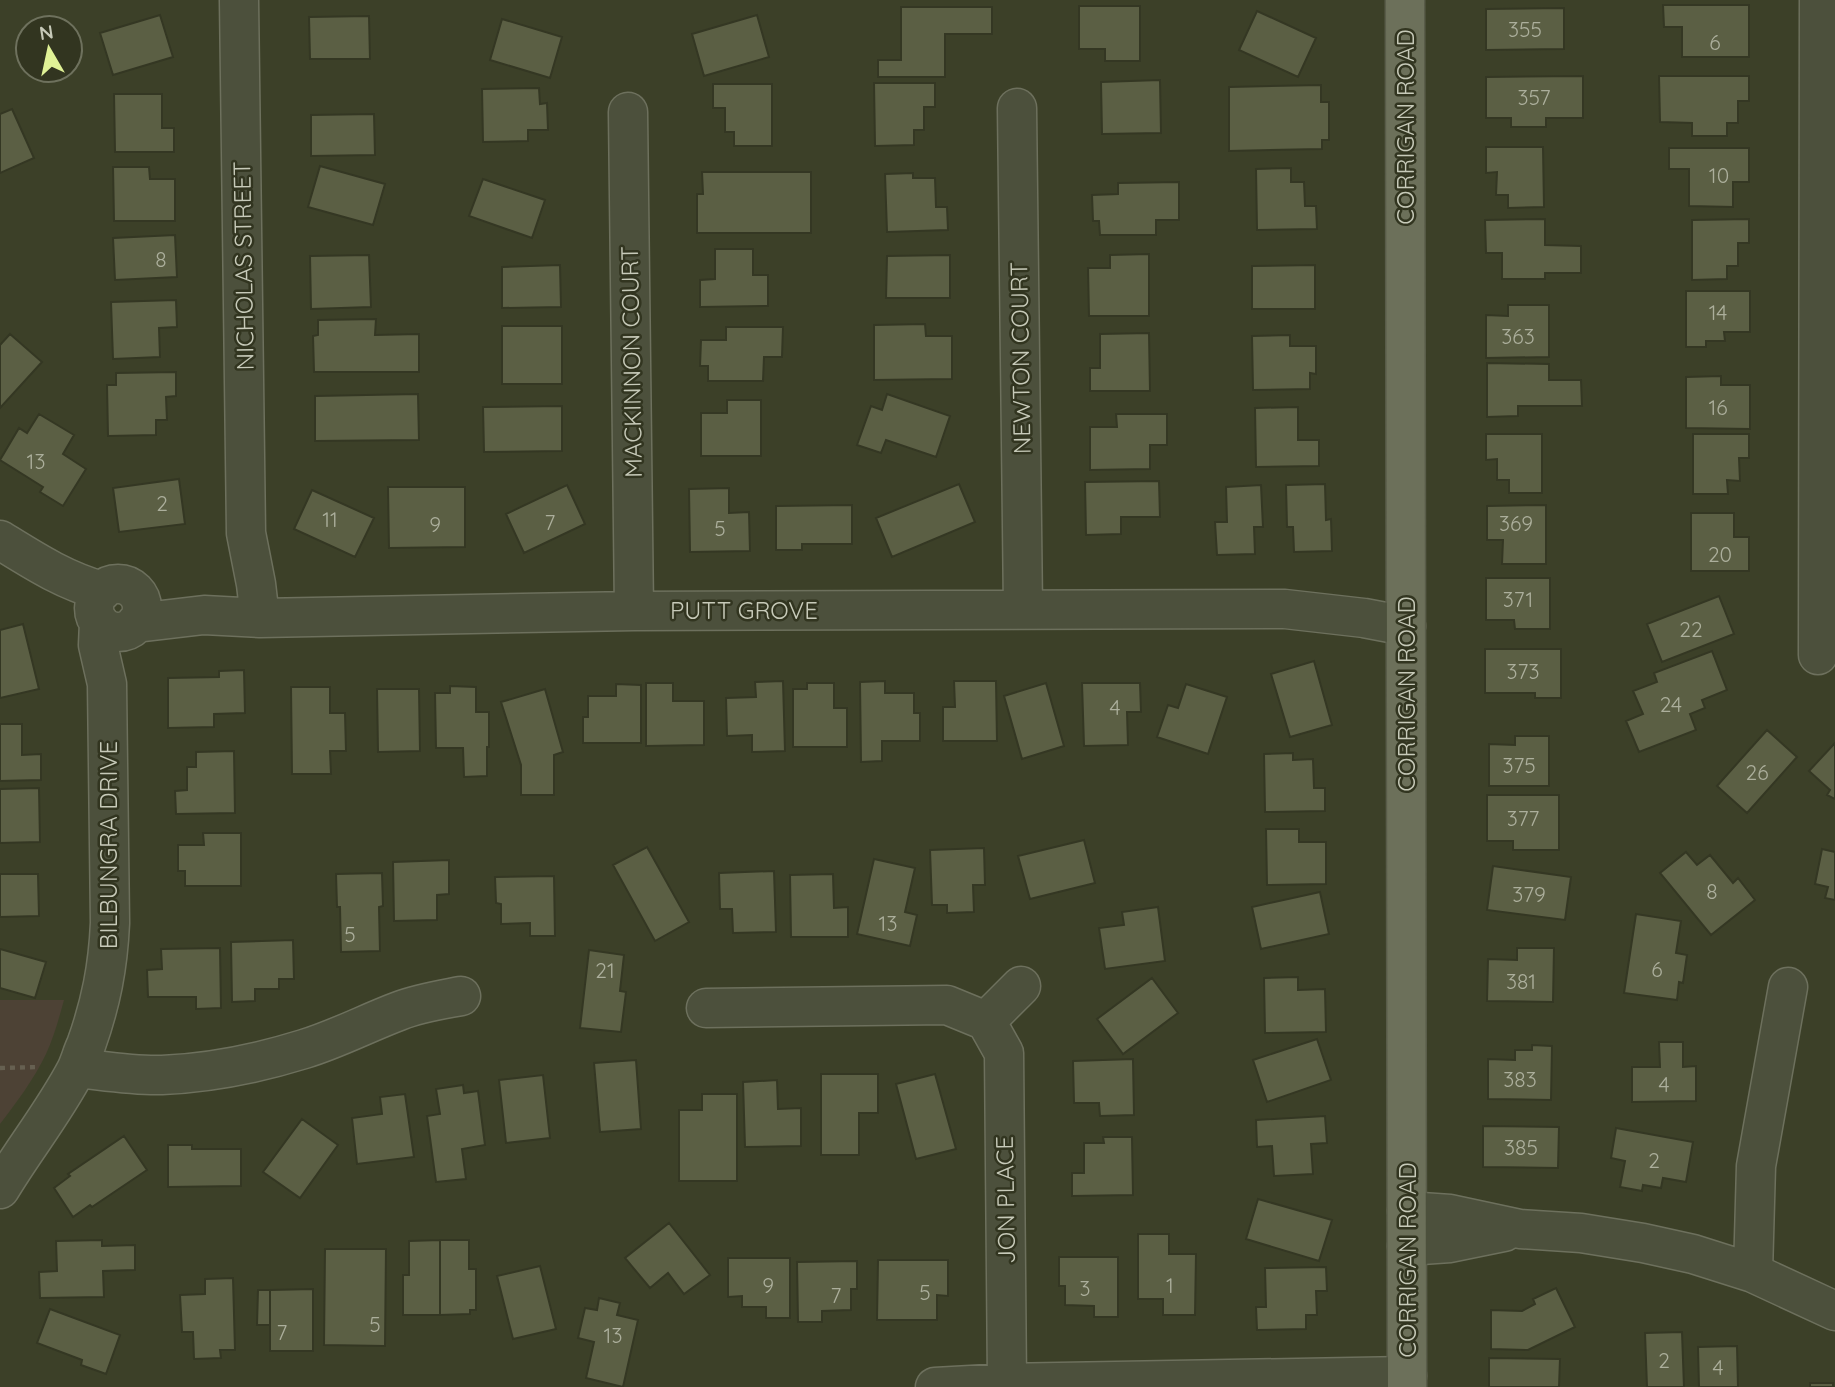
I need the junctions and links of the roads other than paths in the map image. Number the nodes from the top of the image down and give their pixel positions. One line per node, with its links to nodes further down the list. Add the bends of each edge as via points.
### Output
1 (239, 0): 11 (street, NICHOLAS STREET, via 247,533)
2 (1405, 0): 8 (main road, CORRIGAN ROAD)
3 (1819, 0): 12 (street)
4 (1017, 108): 7 (street, NEWTON COURT)
5 (628, 112): 9 (street, MACKINNON COURT)
6 (0, 540): 10 (street, PUTT GROVE, via 47,570 77,603)
7 (1023, 609): 8 (street, PUTT GROVE); 9 (street, PUTT GROVE)
8 (1405, 610): 21 (main road, CORRIGAN ROAD)
9 (634, 611): 11 (street, PUTT GROVE)
10 (115, 613): 11 (street, PUTT GROVE); 18 (street, BILBUNGRA DRIVE, via 107,684 108,960 93,1026)
11 (232, 617)
12 (1818, 655)
13 (1021, 986): 17 (street)
14 (1788, 987): 19 (street)
15 (461, 996): 18 (street, via 400,1010 305,1049 205,1071 159,1075)
16 (706, 1008): 17 (street, via 947,1006)
17 (986, 1021): 26 (street, JON PLACE, via 1004,1053)
18 (60, 1068): 20 (street, BILBUNGRA DRIVE)
19 (1756, 1166): 22 (street); 23 (street)
20 (0, 1189)
21 (1407, 1229): 22 (street, via 1450,1214 1520,1229 1643,1243); 25 (main road, CORRIGAN ROAD)
22 (1716, 1261): 23 (street)
23 (1753, 1273): 24 (street)
24 (1835, 1311)
25 (1407, 1382): 26 (street)
26 (1007, 1383): 27 (street)
27 (935, 1387)

